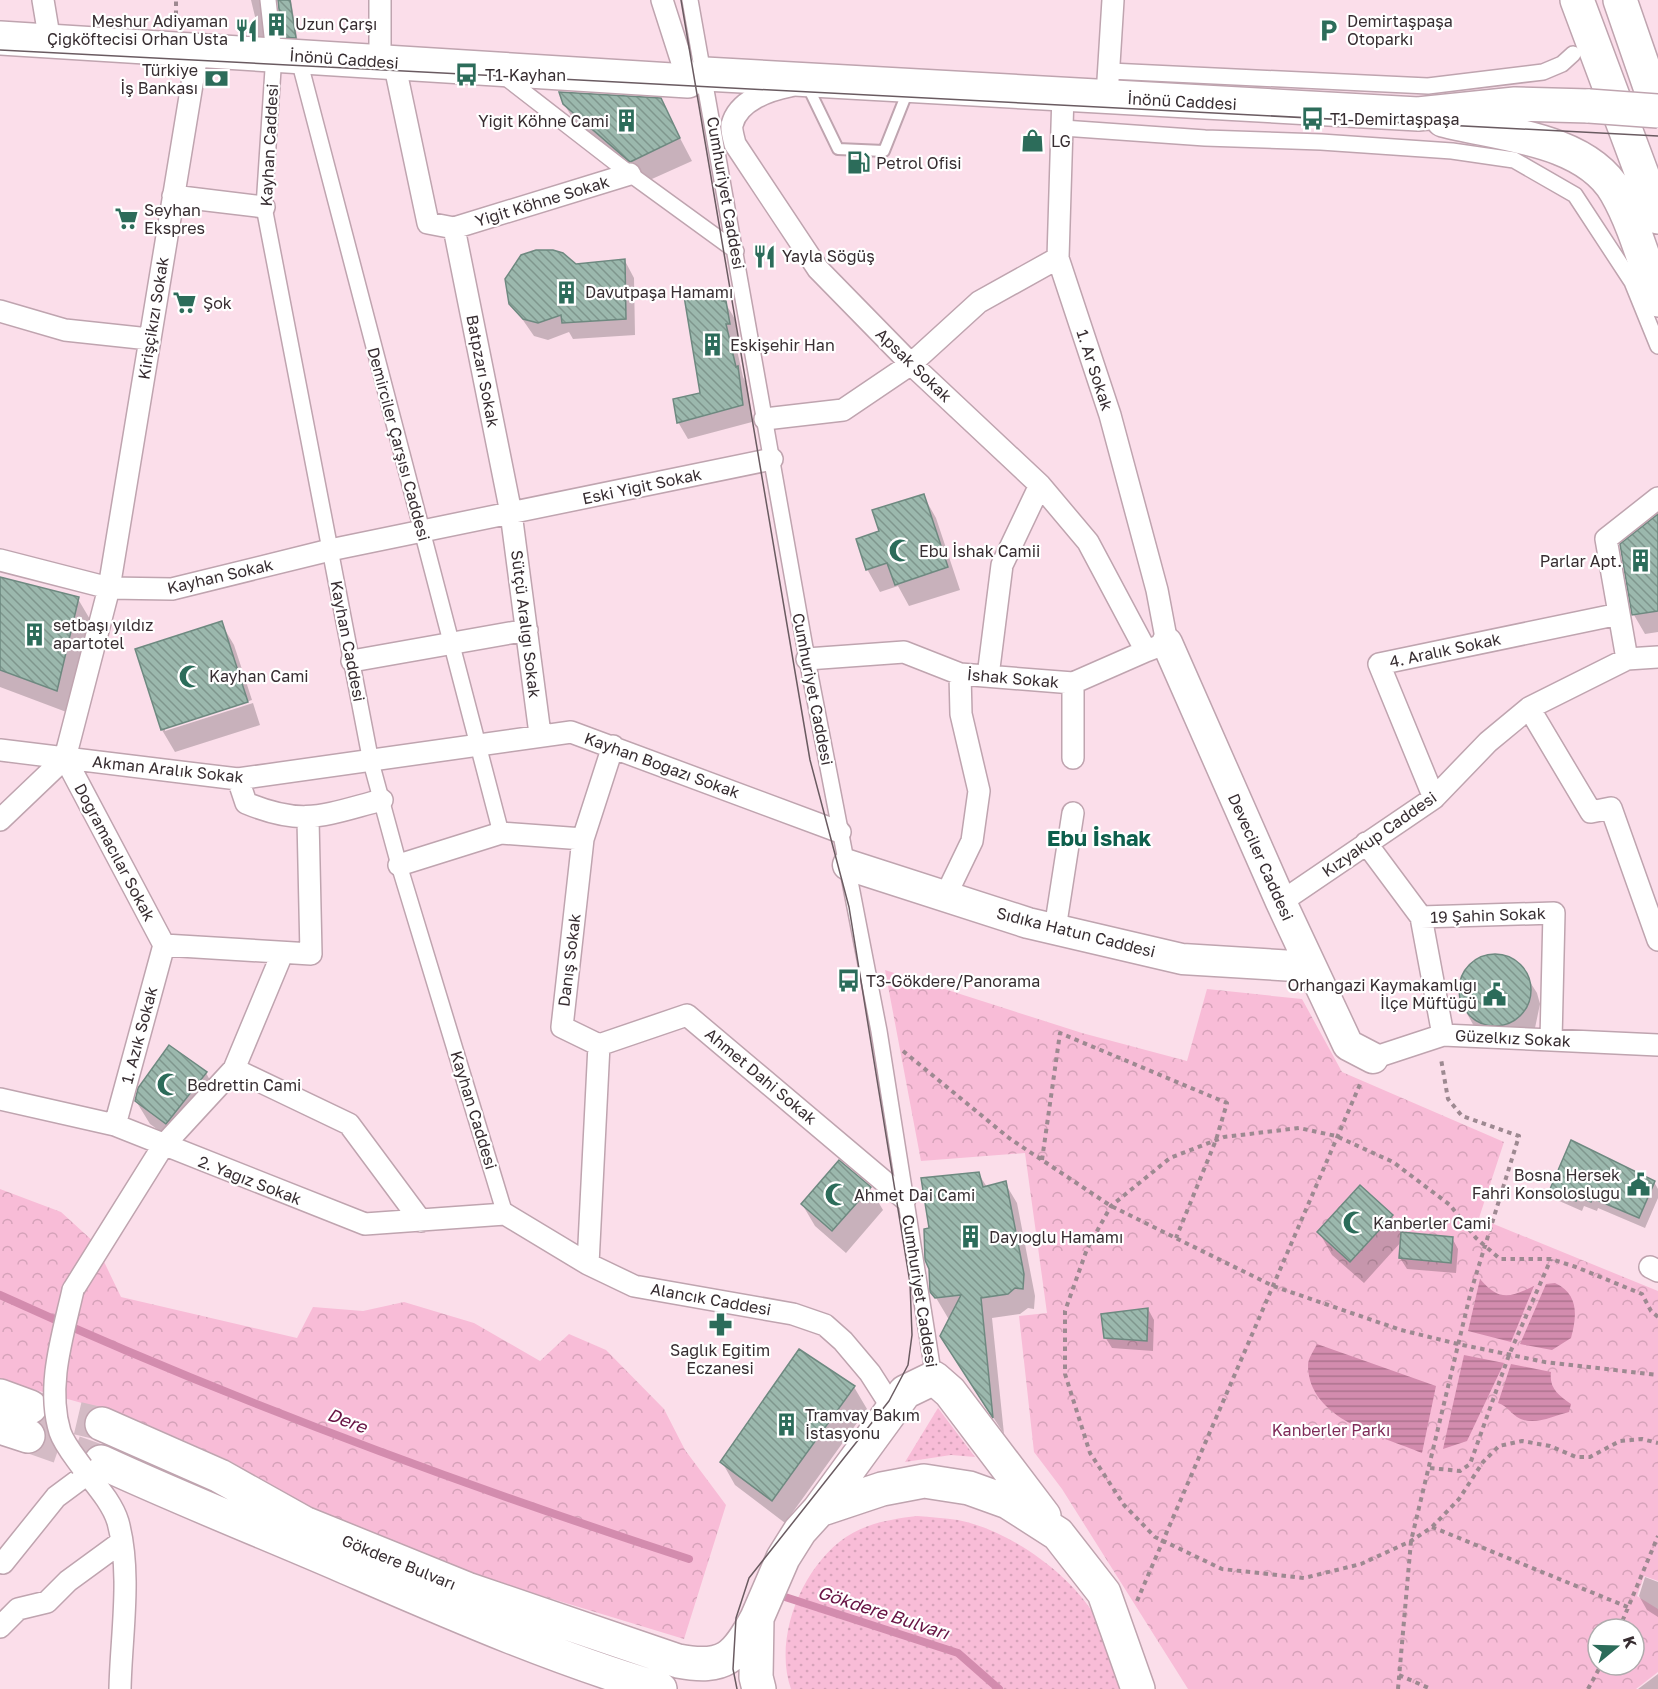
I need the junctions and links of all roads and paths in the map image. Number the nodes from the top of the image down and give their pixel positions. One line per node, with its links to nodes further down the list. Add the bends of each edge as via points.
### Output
1 (43, 0): 12 (street)
2 (176, 0): 10 (path)
3 (268, 0): 15 (street)
4 (380, 0): 16 (street)
5 (662, 0): 18 (street)
6 (690, 0): 18 (street, Cumhuriyet Caddesi)
7 (1113, 0): 20 (street)
8 (1577, 0): 23 (main road)
9 (1620, 0): 24 (main road)
10 (176, 15)
11 (0, 38): 12 (main road, İnönü Caddesi)
12 (50, 42): 13 (main road, İnönü Caddesi)
13 (198, 48): 15 (main road, İnönü Caddesi); 28 (street, Kirişçikızı Sokak)
14 (1573, 54): 20 (street, via 1562,64 1505,83)
15 (286, 55): 16 (main road, İnönü Caddesi); 29 (street, Kayhan Caddesi); 44 (street, Demirciler Çarşısı Caddesi)
16 (387, 62): 17 (main road, İnönü Caddesi); 31 (street, via 428,223)
17 (494, 68): 18 (main road, İnönü Caddesi); 27 (street)
18 (697, 78): 19 (main road, İnönü Caddesi); 32 (street, Cumhuriyet Caddesi)
19 (806, 82): 21 (main road, İnönü Caddesi); 21 (lane, via 838,149 884,151); 38 (street, Apsak Sokak, via 768,91 743,106 732,125 735,144 818,269)
20 (1109, 83): 22 (main road, İnönü Caddesi); 25 (main road, İnönü Caddesi)
21 (910, 87): 22 (main road, İnönü Caddesi)
22 (1063, 94): 26 (street, 1. Ar Sokak)
23 (1598, 96): 24 (main road, İnönü Caddesi, bridge); 25 (main road, İnönü Caddesi); 30 (main road)
24 (1656, 106)
25 (1418, 114): 34 (main road, via 1557,146 1596,170 1616,191)
26 (1063, 128): 33 (street, 1. Ar Sokak); 37 (street, via 1513,155 1575,195 1632,282)
27 (630, 174): 31 (street, Yiğit Köhne Sokak); 32 (street)
28 (173, 196): 29 (street); 36 (street, Kirişçikızı Sokak)
29 (264, 207): 45 (street, Kayhan Caddesi)
30 (1658, 217)
31 (454, 228): 43 (street, Batpzarı Sokak)
32 (736, 251): 39 (street, Cumhuriyet Caddesi)
33 (1058, 258): 38 (street, via 980,302); 51 (street, 1. Ar Sokak, via 1110,415 1157,590)
34 (1658, 300)
35 (0, 311): 36 (street, via 66,330)
36 (149, 339): 47 (street, Kirişçikızı Sokak)
37 (1658, 346)
38 (911, 364): 39 (street, via 843,410); 41 (street, Apsak Sokak)
39 (765, 419): 40 (street, Cumhuriyet Caddesi)
40 (772, 459): 43 (street, Eski Yiğit Sokak); 53 (street, Cumhuriyet Caddesi)
41 (1040, 485): 51 (street, Apsak Sokak, via 1088,542); 57 (street, via 1002,565)
42 (1658, 498): 48 (street, via 1606,539)
43 (512, 513): 44 (street, Eski Yiğit Sokak); 49 (street, Sütçü Aralığı Sokak)
44 (422, 532): 45 (street, Kayhan Sokak); 50 (street, Demirciler Çarşısı Caddesi)
45 (330, 550): 47 (street, Kayhan Sokak, via 172,589); 55 (street, Kayhan Caddesi)
46 (0, 560): 47 (street, Kayhan Sokak)
47 (109, 588): 64 (street, Kirişçikızı Sokak)
48 (1619, 614): 54 (street); 68 (street, 4. Aralık Sokak, via 1378,664)
49 (527, 630): 50 (street); 60 (street, Sütçü Aralığı Sokak)
50 (452, 643): 55 (street); 62 (street, Demirciler Çarşısı Caddesi)
51 (1156, 647): 58 (street, İshak Sokak); 80 (main road, Deveciler Caddesi)
52 (1658, 657): 54 (street, Kızyakup Caddesi)
53 (807, 659): 56 (street, İshak Sokak, via 904,652); 73 (street, Cumhuriyet Caddesi)
54 (1627, 659): 59 (street, Kızyakup Caddesi)
55 (352, 661): 66 (street, Kayhan Caddesi)
56 (960, 674): 57 (street, İshak Sokak); 79 (street, via 961,714 979,791 972,841)
57 (988, 676): 58 (street, İshak Sokak)
58 (1073, 683): 65 (street)
59 (1529, 708): 68 (street, Kızyakup Caddesi, via 1488,742); 83 (street, via 1591,812 1611,808)
60 (540, 734): 61 (street, Kayhan Boğazı Sokak, via 571,732); 62 (street, Kayhan Boğazı Sokak)
61 (613, 746): 73 (street, Kayhan Boğazı Sokak); 75 (street, Danış Sokak)
62 (479, 747): 66 (street, Kayhan Boğazı Sokak); 74 (street, Demirciler Çarşısı Caddesi)
63 (0, 750): 64 (street, Akman Aralık Sokak)
64 (65, 758): 67 (street, Akman Aralık Sokak); 72 (street); 84 (street, Doğramacılar Sokak)
65 (1073, 758)
66 (371, 762): 67 (street, Akman Aralık Sokak); 69 (street, Kayhan Caddesi)
67 (238, 779): 71 (street, via 246,803 274,815)
68 (1434, 798): 76 (street, Kızyakup Caddesi)
69 (382, 800): 71 (street); 77 (street, Kayhan Caddesi)
70 (1073, 813): 82 (street)
71 (308, 819): 85 (street, via 311,954)
72 (0, 820)
73 (840, 832): 78 (street, Cumhuriyet Caddesi)
74 (501, 833): 75 (street); 77 (street)
75 (583, 839): 90 (street, Danış Sokak, via 562,1027)
76 (1366, 843): 80 (street, Kızyakup Caddesi); 81 (street, 19 Şahin Sokak)
77 (399, 865): 102 (street, Kayhan Caddesi)
78 (848, 865): 79 (main road, Sıdıka Hatun Caddesi); 87 (street, Cumhuriyet Caddesi)
79 (945, 897): 82 (main road, Sıdıka Hatun Caddesi)
80 (1281, 902): 86 (main road, Deveciler Caddesi)
81 (1421, 917): 88 (street, 19 Şahin Sokak); 89 (street, 19 Şahin Sokak, via 1554,913)
82 (1056, 929): 86 (main road, Sıdıka Hatun Caddesi, via 1182,958)
83 (1658, 940)
84 (164, 945): 85 (street); 95 (street, 1. Azık Sokak)
85 (282, 954): 93 (street)
86 (1311, 967): 92 (main road, Deveciler Caddesi, via 1348,1045)
87 (879, 1031): 99 (path, via 1009,1138); 100 (street, Cumhuriyet Caddesi)
88 (1443, 1035): 89 (street, Güzelkız Sokak); 92 (street, Güzelkız Sokak); 105 (path, via 1440,1066 1448,1099 1462,1116 1519,1136)
89 (1551, 1040): 91 (street, Güzelkız Sokak)
90 (599, 1045): 100 (street, Ahmet Dahi Sokak, via 687,1015); 107 (street)
91 (1658, 1045)
92 (1373, 1058): 96 (path)
93 (234, 1069): 98 (street); 103 (street, via 349,1124)
94 (0, 1098): 95 (street, 2. Yağız Sokak)
95 (115, 1125): 98 (street, 2. Yağız Sokak)
96 (1336, 1136): 97 (path, via 1299,1128); 105 (path, via 1393,1162 1450,1205); 108 (path)
97 (1216, 1140): 99 (path, via 1227,1103 1060,1033); 101 (path, via 1170,1158); 104 (path)
98 (163, 1146): 103 (street, 2. Yağız Sokak, via 365,1224); 117 (street, bridge, via 73,1290 57,1359 54,1406 60,1434)
99 (1042, 1160): 101 (path)
100 (905, 1199): 113 (street, Cumhuriyet Caddesi)
101 (1111, 1206): 104 (path); 125 (path, via 1087,1249 1065,1311 1065,1374 1090,1453 1124,1506)
102 (506, 1215): 103 (street, 2. Yağız Sokak); 107 (street, Alancık Caddesi)
103 (421, 1221)
104 (1176, 1238): 108 (path)
105 (1484, 1246): 106 (path, via 1500,1259); 110 (path)
106 (1551, 1260): 109 (path, via 1642,1294); 111 (path)
107 (588, 1264): 114 (street, Alancık Caddesi, via 634,1286 793,1314 825,1325 858,1358)
108 (1273, 1286): 110 (path, via 1401,1330); 125 (path)
109 (1658, 1317)
110 (1458, 1344): 111 (path); 118 (path)
111 (1509, 1355): 112 (path); 118 (path, via 1470,1464 1460,1471)
112 (1658, 1375)
113 (934, 1378): 114 (main road, Gökdere Bulvarı, via 906,1392); 121 (main road, via 950,1392)
114 (893, 1409): 119 (main road, Gökdere Bulvarı)
115 (102, 1424): 131 (main road, Gökdere Bulvarı, via 220,1476 314,1527 467,1590 678,1661 701,1666 726,1660 742,1645)
116 (1658, 1443): 120 (path, via 1642,1439 1620,1441 1590,1457 1576,1457 1550,1446 1522,1441 1499,1446)
117 (90, 1468): 124 (street, via 117,1521); 126 (street, via 56,1497); 134 (main road, Gökdere Bulvarı, via 187,1502)
118 (1430, 1468): 123 (path)
119 (819, 1510): 121 (main road, via 882,1489 924,1481 969,1488 1008,1502); 131 (main road, Gökdere Bulvarı, via 783,1558)
120 (1432, 1527): 123 (path); 129 (path)
121 (1058, 1534): 127 (main road)
122 (1658, 1536): 129 (path)
123 (1411, 1541): 125 (path, via 1361,1564 1304,1578 1222,1569); 133 (path)
124 (120, 1543): 132 (street, via 68,1581 47,1602 18,1610); 135 (street, via 125,1580)
125 (1163, 1544): 128 (path)
126 (3, 1563)
127 (1104, 1593): 138 (main road); 139 (main road)
128 (1136, 1605)
129 (1630, 1608): 130 (path)
130 (1625, 1617)
131 (757, 1618): 137 (main road)
132 (0, 1626)
133 (1399, 1675): 140 (path); 141 (path)
134 (600, 1680): 136 (main road, Gökdere Bulvarı)
135 (120, 1689)
136 (660, 1689)
137 (759, 1689)
138 (1138, 1689)
139 (1161, 1689)
140 (1398, 1689)
141 (1431, 1689)

